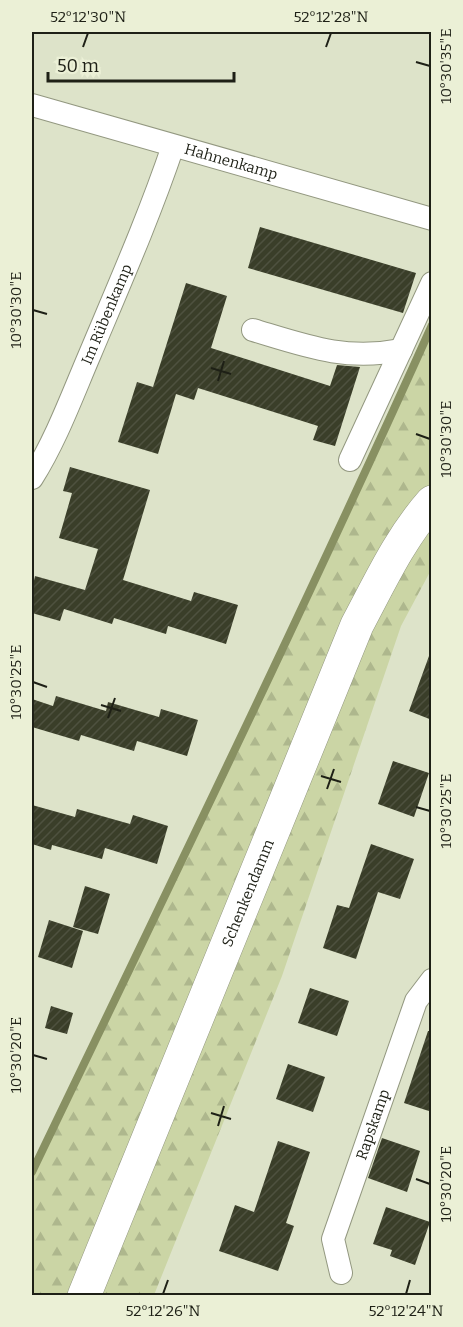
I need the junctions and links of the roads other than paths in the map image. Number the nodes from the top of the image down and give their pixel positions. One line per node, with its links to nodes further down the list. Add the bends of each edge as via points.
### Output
1 (32, 105): 2 (street, Hahnenkamp)
2 (173, 146): 3 (street, Hahnenkamp); 8 (street, Im Rübenkamp, via 52,444)
3 (432, 219)
4 (432, 284): 6 (street)
5 (253, 330): 6 (street, via 332,352 371,355)
6 (401, 350): 7 (street)
7 (350, 460)
8 (32, 478)
9 (432, 502): 12 (street, Schenkendamm, via 414,522 357,624)
10 (432, 980): 11 (street, Rapskamp, via 416,1001 333,1239)
11 (341, 1273)
12 (84, 1296)

